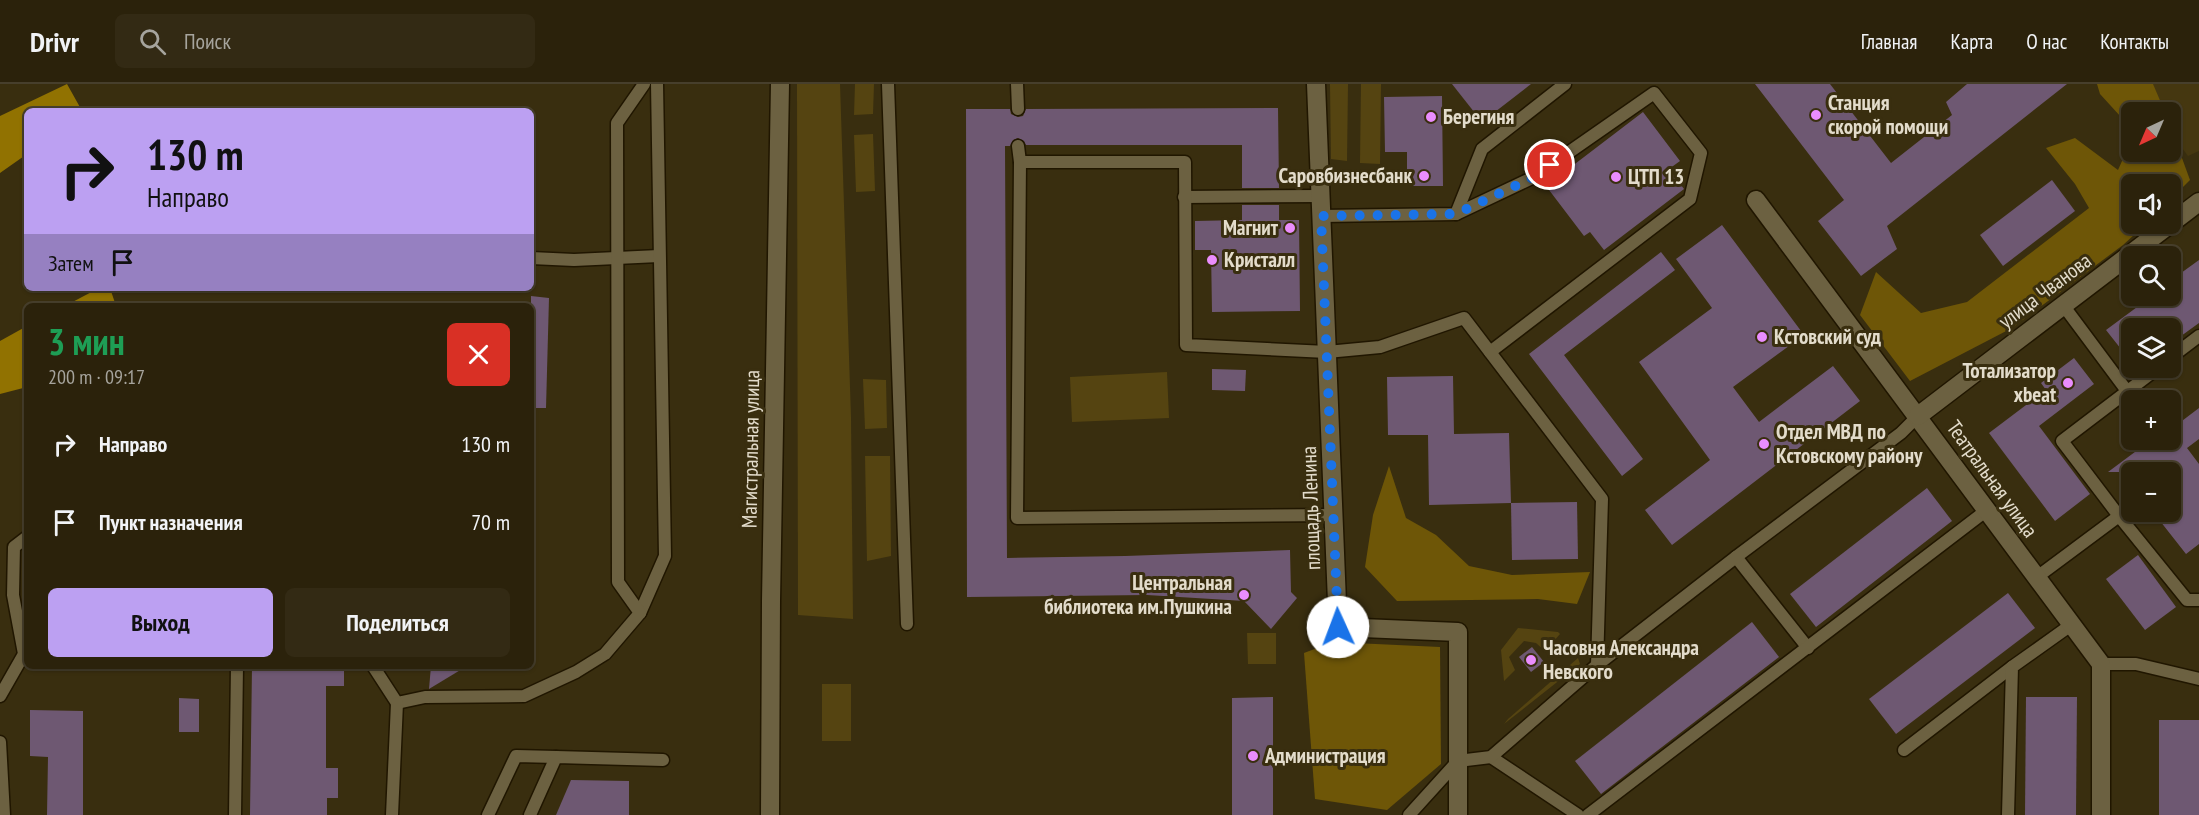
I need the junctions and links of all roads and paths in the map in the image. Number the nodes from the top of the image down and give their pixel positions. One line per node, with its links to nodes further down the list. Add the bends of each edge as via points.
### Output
1 (644, 84): 19 (lane, via 616,123)
2 (657, 84): 17 (lane)
3 (780, 84): 62 (street, Магистральная улица)
4 (888, 84): 38 (lane)
5 (1017, 84): 8 (lane)
6 (1316, 84): 11 (street, площадь Ленина)
7 (1565, 84): 15 (lane, via 1482,149)
8 (1018, 109)
9 (1018, 146): 10 (lane)
10 (1020, 162): 12 (lane, via 1185,162); 31 (lane, via 1017,518)
11 (1320, 196): 12 (lane); 16 (street, площадь Ленина)
12 (1184, 197): 23 (lane, via 1186,345)
13 (1756, 200): 29 (street, Театральная улица)
14 (2197, 206): 20 (street, улица Чванова)
15 (1456, 214): 16 (lane); 24 (lane, via 1532,178 1654,93 1701,153 1690,199)
16 (1321, 216): 23 (street, площадь Ленина)
17 (659, 256): 19 (lane); 37 (lane, via 664,556)
18 (534, 258): 19 (lane)
19 (617, 259): 37 (lane, via 618,582)
20 (2063, 305): 26 (lane); 29 (street, улица Чванова)
21 (2199, 336): 22 (lane)
22 (2181, 350)
23 (1327, 352): 24 (lane, via 1380,347 1464,318); 31 (street, площадь Ленина)
24 (1490, 352): 44 (lane, via 1602,500)
25 (2145, 378): 27 (lane)
26 (2126, 390)
27 (2128, 390)
28 (2121, 396): 32 (lane, via 2062,441)
29 (1917, 416): 30 (street, Театральная улица); 34 (lane, via 1900,434)
30 (1987, 510): 35 (street, Театральная улица); 40 (lane)
31 (1334, 515): 56 (street, площадь Ленина, via 1338,627 1458,632)
32 (2119, 516): 35 (lane); 36 (lane, via 2187,600)
33 (24, 539): 41 (lane, via 14,547 13,595)
34 (1736, 557): 40 (lane); 44 (lane)
35 (2037, 577): 39 (street, Театральная улица)
36 (2199, 600)
37 (640, 613): 50 (lane, via 605,654 524,696 425,697)
38 (907, 624)
39 (2072, 625): 43 (street, Театральная улица); 45 (lane)
40 (1808, 648): 66 (lane)
41 (24, 650)
42 (24, 657): 49 (lane)
43 (2101, 664): 48 (lane, via 2136,664); 68 (street)
44 (1597, 665): 54 (lane)
45 (2012, 667): 52 (lane); 67 (lane)
46 (237, 669): 58 (lane)
47 (375, 669): 50 (lane)
48 (2199, 679)
49 (0, 696)
50 (398, 703): 59 (lane)
51 (0, 742): 57 (lane)
52 (1904, 750)
53 (556, 757): 55 (lane); 60 (lane, via 516,756); 61 (lane)
54 (1491, 757): 56 (lane); 65 (lane)
55 (663, 760)
56 (1458, 760): 63 (lane); 64 (street, площадь Ленина)
57 (4, 815)
58 (235, 815)
59 (392, 815)
60 (488, 815)
61 (530, 815)
62 (770, 815)
63 (1409, 815)
64 (1458, 815)
65 (1578, 815)
66 (1588, 815)
67 (2008, 815)
68 (2101, 815)

